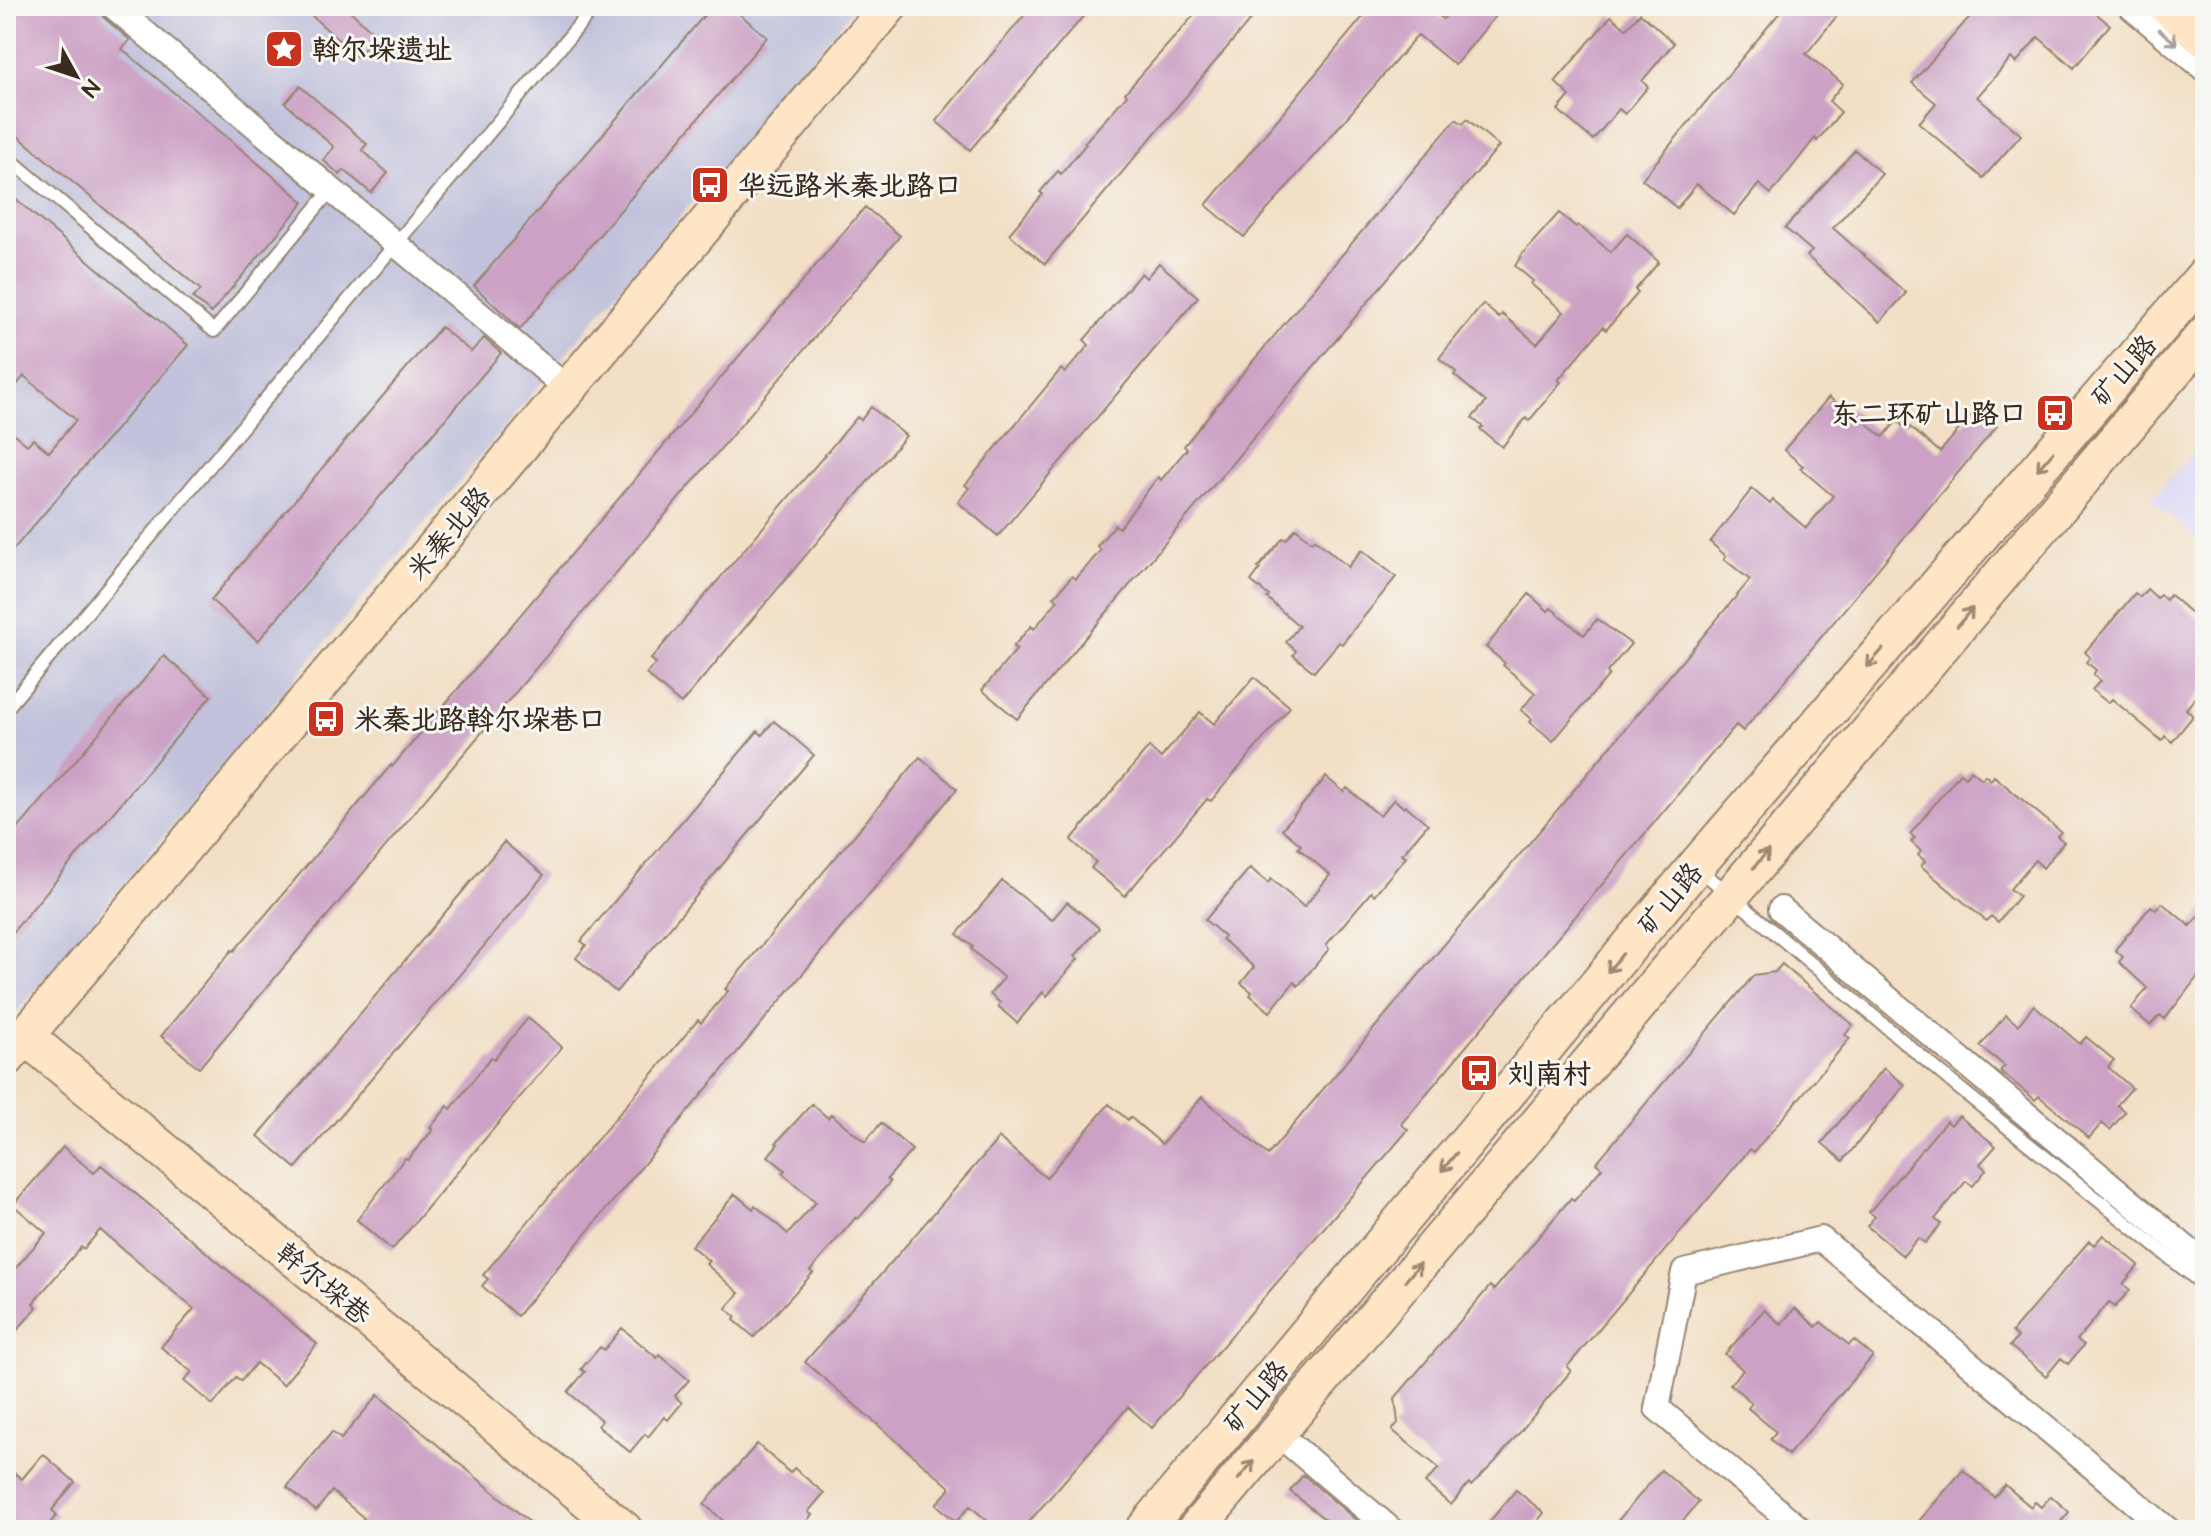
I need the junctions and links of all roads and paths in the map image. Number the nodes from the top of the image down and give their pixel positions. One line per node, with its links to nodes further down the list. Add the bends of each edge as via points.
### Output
1 (113, 6): 9 (street)
2 (595, 6): 10 (lane)
3 (889, 6): 13 (main road, 米秦北路)
4 (2130, 6): 7 (street, one-way to 7)
5 (2167, 6): 6 (main road)
6 (2205, 39)
7 (2205, 69)
8 (6, 156): 9 (lane, via 214,331)
9 (331, 190): 10 (street)
10 (395, 244): 13 (street); 14 (lane)
11 (2205, 275): 15 (main road, 矿山路, one-way to 15)
12 (2205, 334): 16 (main road, 矿山路, one-way to 12)
13 (568, 389): 18 (main road, 米秦北路)
14 (6, 709)
15 (1696, 866): 16 (lane); 23 (main road, 矿山路, one-way to 23)
16 (1730, 896): 20 (lane); 21 (main road, 矿山路, one-way to 16)
17 (1781, 909): 19 (street)
18 (15, 1041): 22 (main road, 幹尔垛巷)
19 (2205, 1264)
20 (2205, 1286)
21 (1277, 1433): 24 (main road, 矿山路, one-way to 21); 25 (street)
22 (624, 1530)
23 (1144, 1530)
24 (1195, 1530)
25 (1391, 1530)
26 (1801, 1530): 27 (street, via 1657,1408 1684,1272 1821,1239)
27 (2168, 1530)

